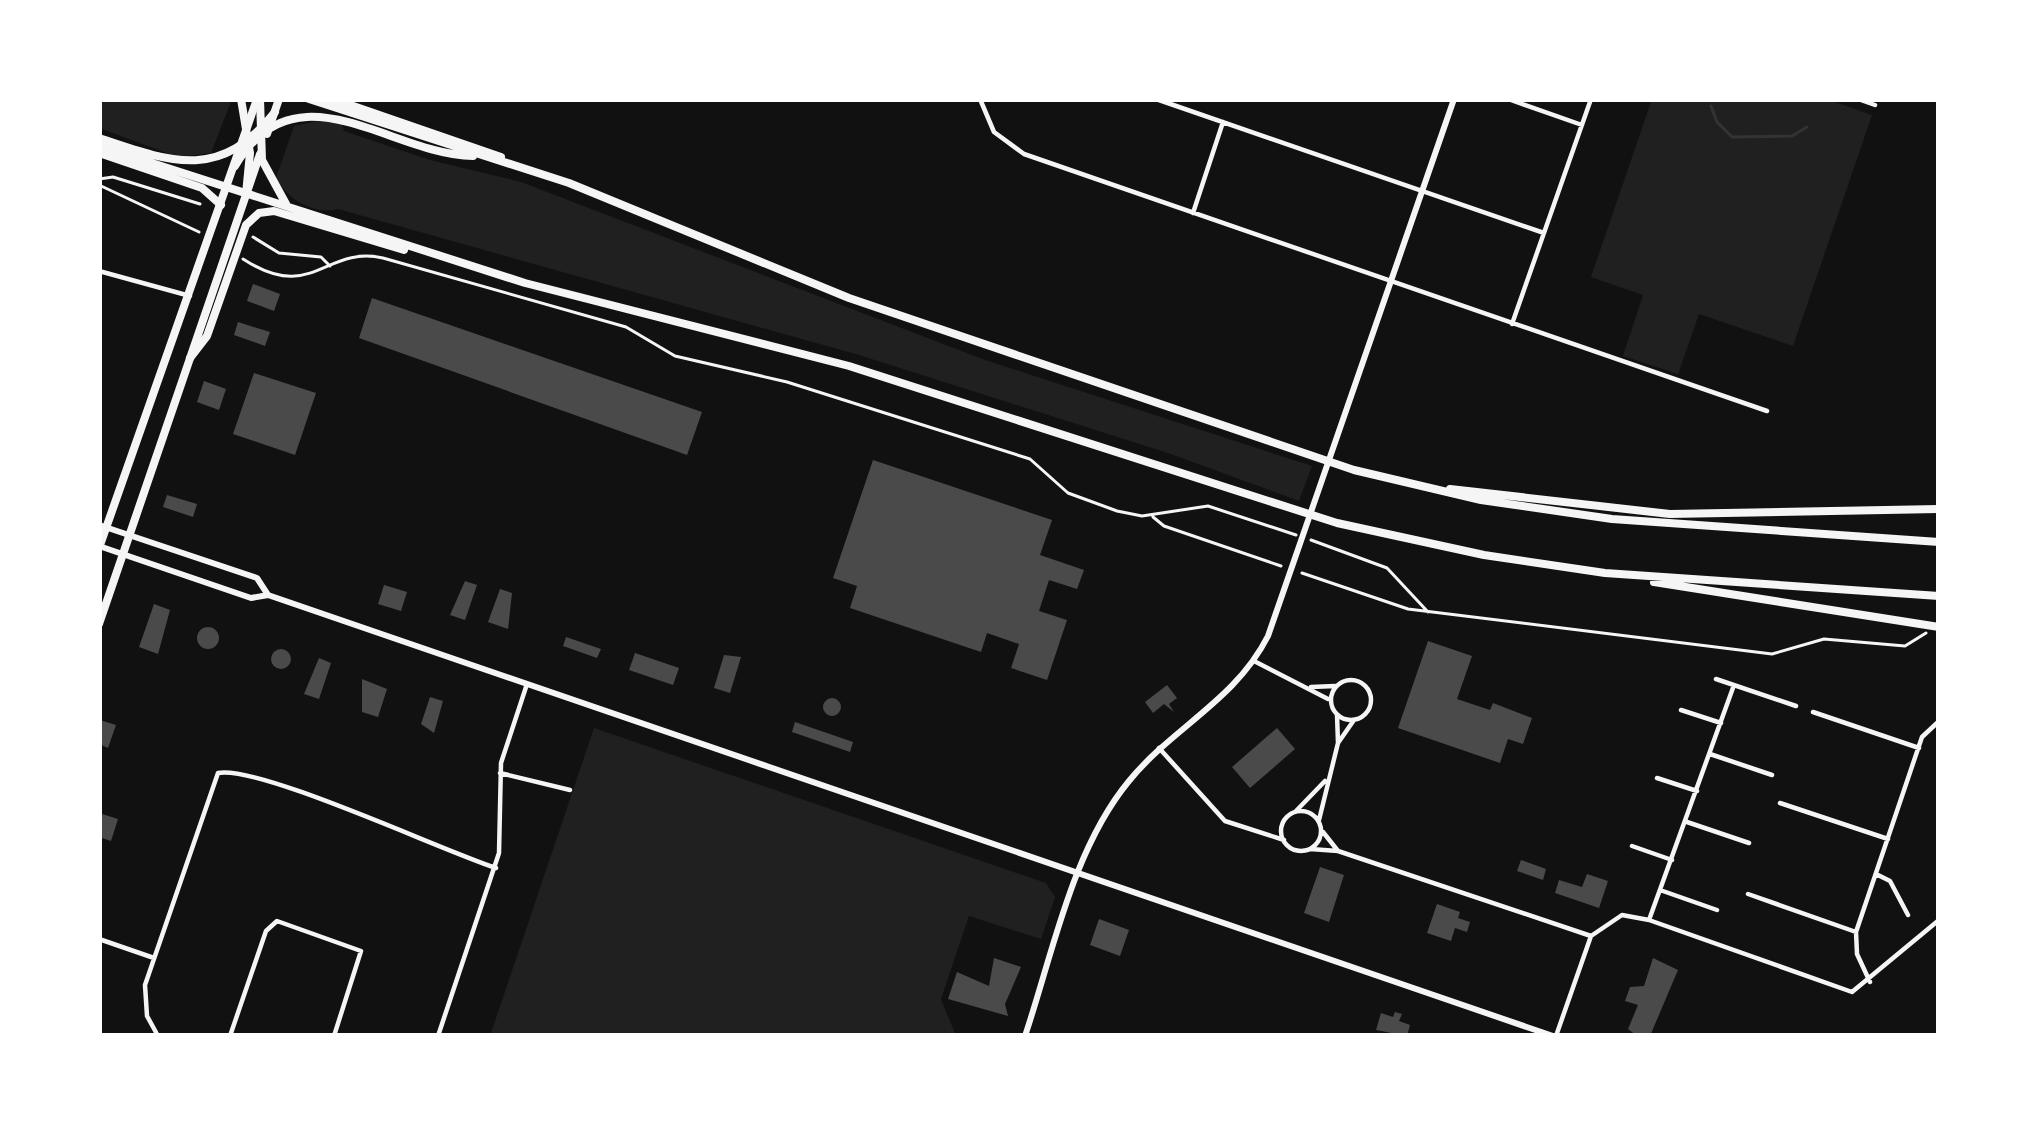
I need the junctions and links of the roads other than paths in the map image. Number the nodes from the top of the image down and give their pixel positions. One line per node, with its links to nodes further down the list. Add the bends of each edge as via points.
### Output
1 (242, 99): 17 (main road)
2 (258, 99): 17 (main road)
3 (279, 99): 17 (main road)
4 (309, 99): 20 (main road)
5 (333, 99): 21 (main road)
6 (922, 99): 7 (street)
7 (950, 99)
8 (980, 99): 27 (street, via 994,132 1012,148)
9 (1156, 99): 15 (street)
10 (1454, 99): 23 (main road)
11 (1508, 99): 16 (street)
12 (1591, 99): 16 (street)
13 (1858, 99): 14 (street)
14 (1875, 105)
15 (1223, 122): 23 (street); 27 (street)
16 (1582, 124): 28 (street)
17 (253, 137): 18 (main road, via 185,164); 19 (main road); 20 (main road, via 327,116 451,154); 22 (main road); 24 (main road)
18 (99, 146): 22 (main road); 25 (main road, via 199,187)
19 (260, 153): 24 (main road); 26 (main road, via 272,186)
20 (481, 155): 21 (main road)
21 (524, 168): 36 (main road, via 849,298)
22 (227, 188): 24 (main road); 25 (main road)
23 (1423, 191): 28 (street); 31 (main road)
24 (246, 194): 26 (main road); 34 (main road)
25 (221, 205): 32 (main road)
26 (293, 210): 29 (main road)
27 (1193, 213): 31 (street)
28 (1544, 233): 33 (street)
29 (420, 251): 34 (main road, via 259,213 245,225 207,336); 43 (main road, via 819,357 1337,523)
30 (99, 271): 32 (street)
31 (1392, 281): 33 (street); 48 (main road)
32 (190, 296): 38 (main road)
33 (1512, 324): 35 (street)
34 (190, 358): 39 (main road)
35 (1767, 411)
36 (1398, 482): 37 (main road, via 1670,514); 40 (main road, via 1627,521)
37 (1939, 509)
38 (102, 526): 39 (main road); 41 (main road)
39 (129, 535): 42 (main road); 44 (main road, via 257,578)
40 (1939, 542)
41 (99, 546): 42 (main road)
42 (123, 554): 44 (main road, via 251,598); 46 (main road)
43 (1629, 576): 45 (main road); 47 (main road)
44 (268, 595): 50 (main road)
45 (1939, 596)
46 (99, 624)
47 (1939, 627)
48 (1254, 661): 53 (street); 63 (main road, via 1221,700)
49 (1716, 679): 51 (street)
50 (527, 684): 66 (street); 87 (main road)
51 (1733, 685): 55 (street); 60 (street)
52 (1336, 686): 53 (street); 54 (street); 59 (street, via 1351,680 1368,689 1370,706)
53 (1311, 687): 54 (street)
54 (1331, 701): 58 (street)
55 (1796, 706)
56 (1682, 710): 60 (street)
57 (1813, 712): 64 (street)
58 (1337, 715): 59 (street); 62 (street)
59 (1354, 720): 62 (street)
60 (1721, 723): 65 (street)
61 (1937, 723): 64 (street)
62 (1338, 743): 69 (street)
63 (1159, 748): 78 (street, via 1223,819); 87 (main road, via 1112,803)
64 (1918, 748): 79 (street)
65 (1710, 754): 67 (street); 71 (street)
66 (500, 773): 70 (street); 86 (street)
67 (1772, 775)
68 (1657, 778): 71 (street)
69 (1325, 781): 73 (street); 74 (street)
70 (570, 790)
71 (1698, 792): 75 (street)
72 (1780, 802): 79 (street)
73 (1293, 813): 74 (street); 76 (street)
74 (1319, 821): 77 (street)
75 (1688, 822): 81 (street); 85 (street)
76 (1282, 828): 78 (street); 80 (street)
77 (1322, 830): 83 (street); 84 (street)
78 (1263, 835): 80 (street)
79 (1888, 839): 88 (street)
80 (1284, 840): 83 (street)
81 (1749, 843)
82 (1633, 846): 85 (street)
83 (1310, 849): 84 (street)
84 (1338, 851): 96 (street)
85 (1675, 860): 89 (street)
86 (496, 868): 98 (street, via 221,772); 103 (street)
87 (1080, 872): 104 (main road); 105 (main road)
88 (1876, 874): 92 (street, via 1890,881); 95 (street)
89 (1660, 890): 91 (street); 93 (street)
90 (1748, 893): 95 (street)
91 (1717, 910)
92 (1908, 915)
93 (1649, 920): 96 (street, via 1622,915); 99 (street, via 1850,992)
94 (1939, 920): 99 (street)
95 (1856, 932): 99 (street)
96 (1591, 936): 105 (street)
97 (99, 939): 98 (street)
98 (154, 958): 100 (street, via 144,995)
99 (1870, 982)
100 (158, 1036)
101 (230, 1036): 102 (street, via 266,931 277,921 361,951)
102 (334, 1036)
103 (438, 1036)
104 (1025, 1036)
105 (1554, 1036)

